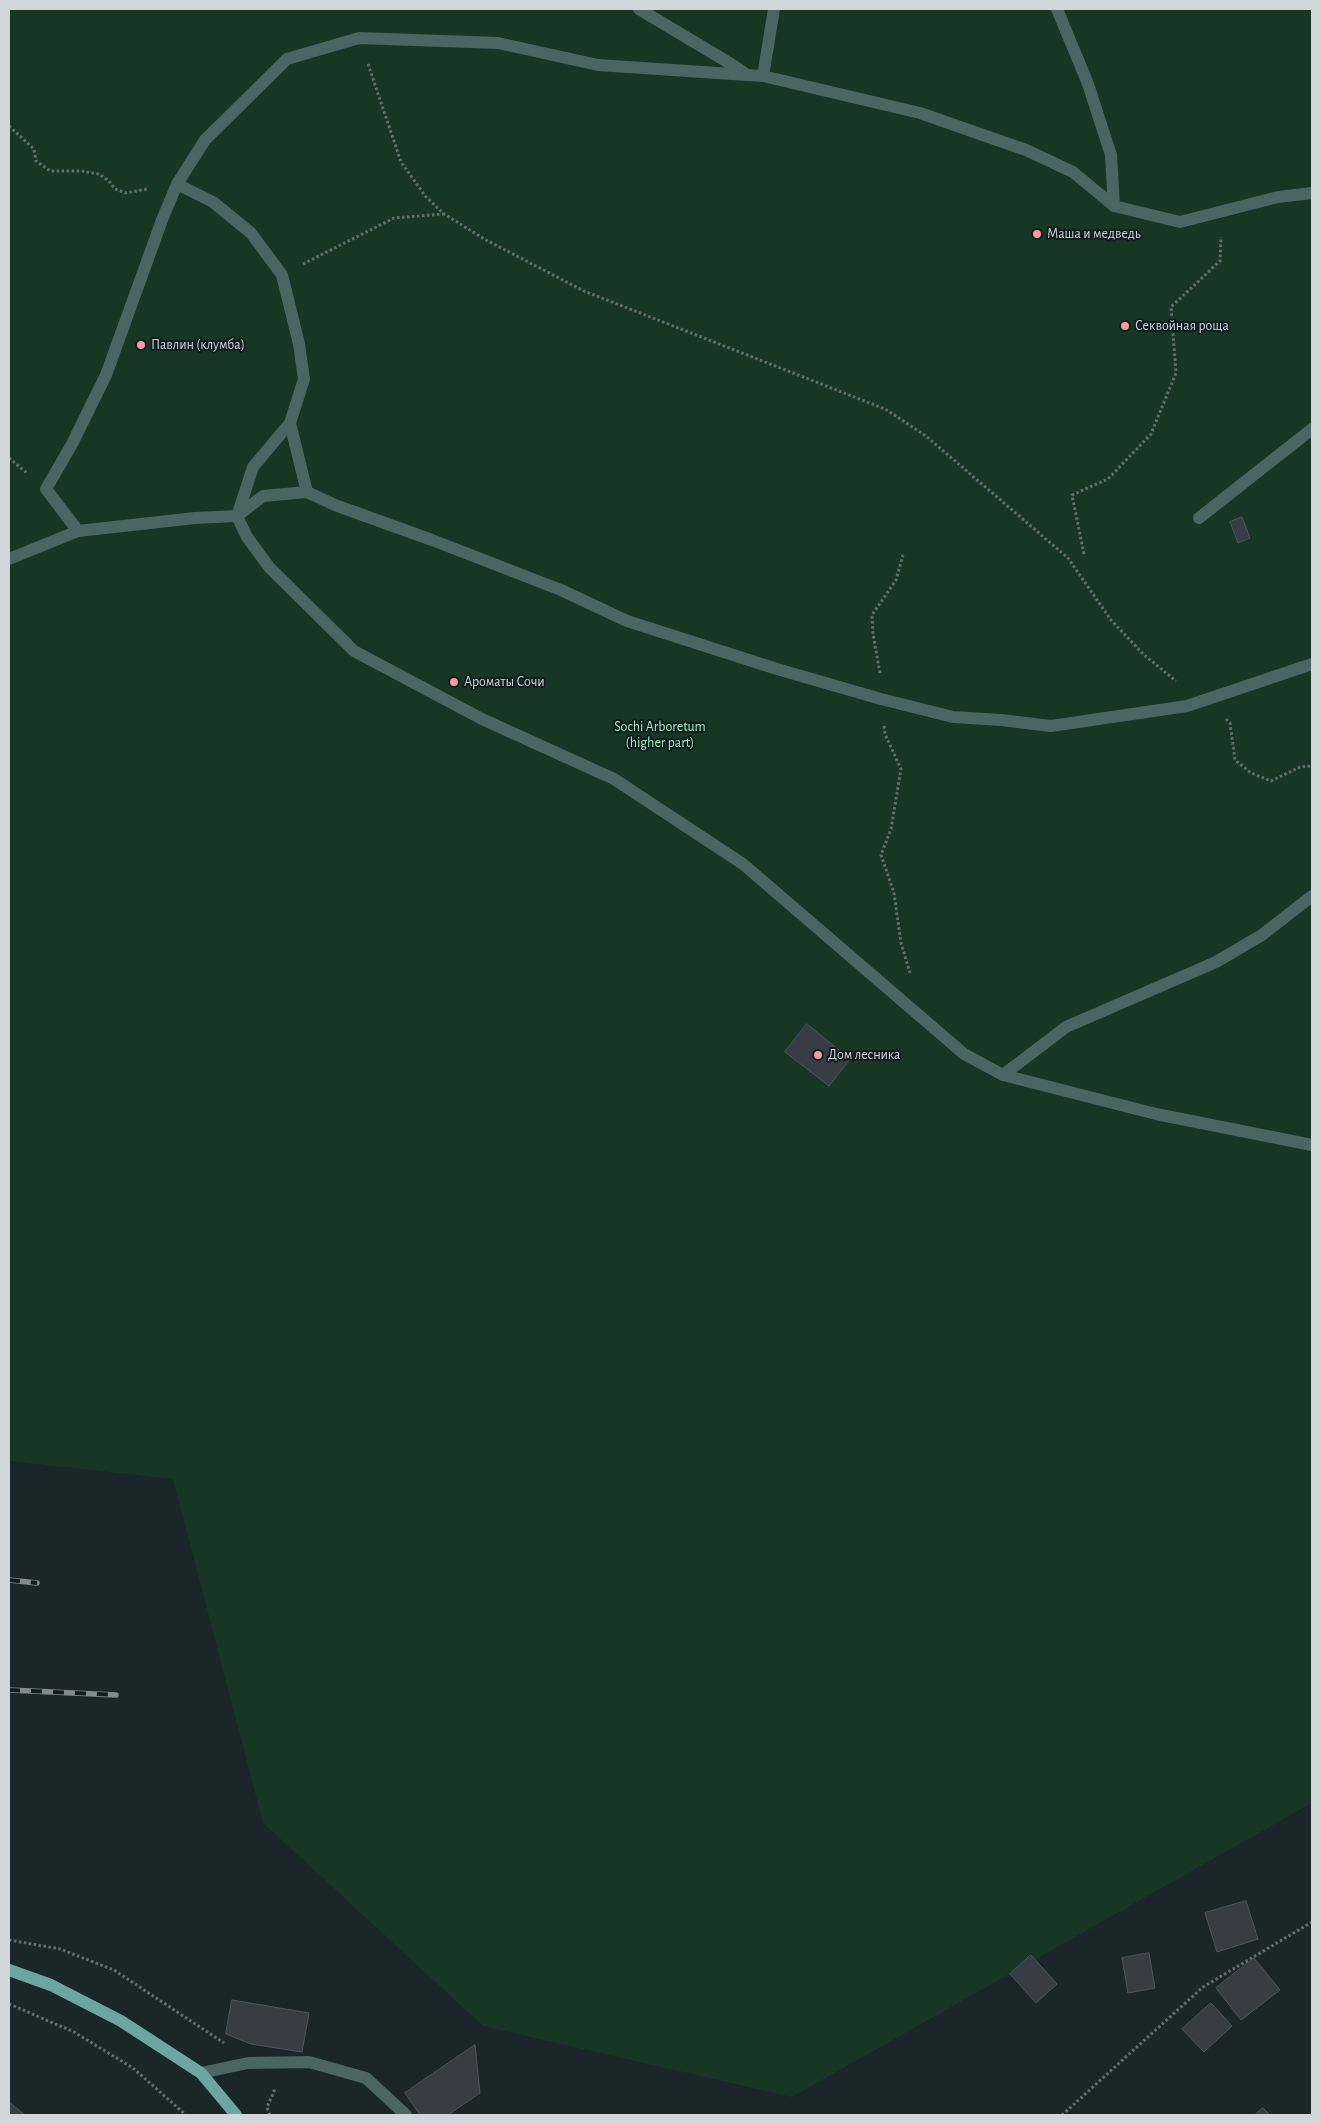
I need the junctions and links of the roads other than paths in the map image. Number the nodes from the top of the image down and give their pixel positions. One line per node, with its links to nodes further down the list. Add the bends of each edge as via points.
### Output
1 (639, 9): 4 (lane)
2 (774, 9): 5 (lane)
3 (1057, 9): 8 (lane, via 1088,84 1111,155)
4 (747, 75): 5 (lane); 6 (lane, via 598,65 498,43 359,38 287,58 205,140)
5 (763, 76): 8 (lane, via 920,113 1026,150 1074,172)
6 (178, 184): 9 (lane, via 213,202 251,233 282,275 304,379); 14 (lane, via 106,375 46,489)
7 (1312, 193): 8 (lane, via 1278,197 1180,222)
8 (1114, 206)
9 (290, 423): 11 (lane); 12 (lane, via 254,467)
10 (1312, 429): 13 (lane)
11 (307, 492): 12 (lane, via 263,496); 16 (lane, via 561,590 627,621 881,699 953,717 1051,726 1187,706)
12 (236, 516): 14 (lane); 18 (lane, via 269,567 354,650 482,719 614,779 743,864 964,1054)
13 (1199, 518)
14 (78, 531): 15 (lane)
15 (9, 559)
16 (1312, 664)
17 (1312, 896): 18 (lane, via 1262,936 1216,962 1066,1027)
18 (1003, 1075): 19 (lane, via 1156,1114)
19 (1312, 1146)
20 (9, 1970): 21 (main road, via 51,1985 121,2020)
21 (201, 2074): 22 (main road); 23 (lane, via 248,2063 309,2062 366,2078)
22 (236, 2115)
23 (406, 2115)

